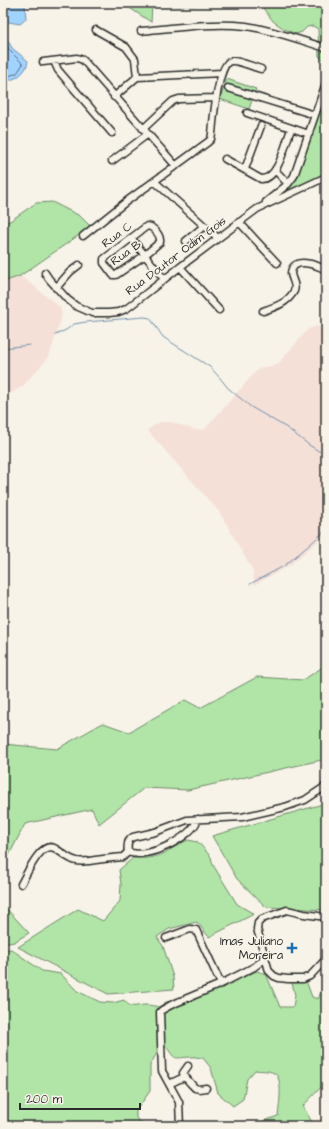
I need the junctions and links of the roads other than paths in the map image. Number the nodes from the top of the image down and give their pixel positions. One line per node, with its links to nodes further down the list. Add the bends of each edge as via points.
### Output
1 (96, 30): 8 (street, via 126,47 135,59)
2 (141, 31): 3 (street, via 210,25 245,26)
3 (326, 48)
4 (54, 61): 5 (street); 11 (street, via 81,59); 18 (street, via 58,70)
5 (43, 62)
6 (261, 69): 7 (street, via 231,61 226,64)
7 (222, 73): 8 (street); 12 (street)
8 (137, 77): 11 (street)
9 (326, 83): 14 (street)
10 (228, 88): 14 (street)
11 (114, 97): 16 (street)
12 (216, 98): 16 (street, via 173,101); 23 (street, via 211,138)
13 (247, 113): 20 (street)
14 (315, 114): 20 (street)
15 (261, 126): 24 (street)
16 (143, 129): 19 (street)
17 (290, 132): 25 (street)
18 (112, 133)
19 (148, 134): 22 (street); 23 (street)
20 (309, 134): 28 (street, via 294,176)
21 (225, 158): 24 (street)
22 (112, 161)
23 (176, 166): 27 (street)
24 (245, 170): 25 (street, via 261,179)
25 (276, 171): 28 (street)
26 (326, 177): 29 (street, Rua Doutor Odim Gois)
27 (154, 181): 31 (street); 32 (street)
28 (288, 184): 29 (street)
29 (257, 210): 30 (street, Rua Doutor Odim Gois)
30 (239, 222): 34 (street, Rua Doutor Odim Gois); 38 (street)
31 (204, 226): 34 (street); 36 (street)
32 (83, 236)
33 (131, 238): 35 (street, Rua C, via 149,226); 37 (street); 39 (street, Rua C, via 106,257)
34 (218, 238): 41 (street, Rua Doutor Odim Gois)
35 (160, 239): 37 (street, Rua B, via 160,242)
36 (186, 241)
37 (145, 255): 39 (street, Rua B, via 114,276); 44 (street)
38 (277, 262)
39 (104, 263)
40 (79, 265): 45 (street)
41 (180, 267): 44 (street, Rua Doutor Odim Gois); 46 (street)
42 (326, 270): 47 (street, via 304,263 298,264 291,271 295,285 293,293 283,303)
43 (45, 273): 45 (street, Rua Doutor Odim Gois)
44 (164, 279): 45 (street, Rua Doutor Odim Gois, via 126,309 109,313 85,311 66,299)
45 (56, 288)
46 (219, 310)
47 (263, 311)
48 (326, 786): 49 (street, via 305,800 286,807 242,817)
49 (198, 819): 50 (street, via 187,833 173,843 146,853); 50 (street, via 130,838 127,844)
50 (128, 852): 51 (street, via 123,858 82,862 69,858 55,848 44,848)
51 (21, 884)
52 (326, 917): 54 (street, via 287,910 262,918 257,929)
53 (166, 938): 58 (street, via 190,929 196,930)
54 (264, 955): 56 (street, via 262,961); 57 (street)
55 (326, 959): 57 (street, via 310,976 303,979 279,978)
56 (254, 967): 57 (street, via 264,967); 58 (street)
57 (269, 971)
58 (221, 984): 61 (street, via 161,1011 162,1071)
59 (188, 1066): 60 (street, via 183,1073)
60 (184, 1077): 61 (street); 62 (street, via 195,1088)
61 (170, 1084): 63 (street, via 179,1102)
62 (206, 1088)
63 (180, 1126)

